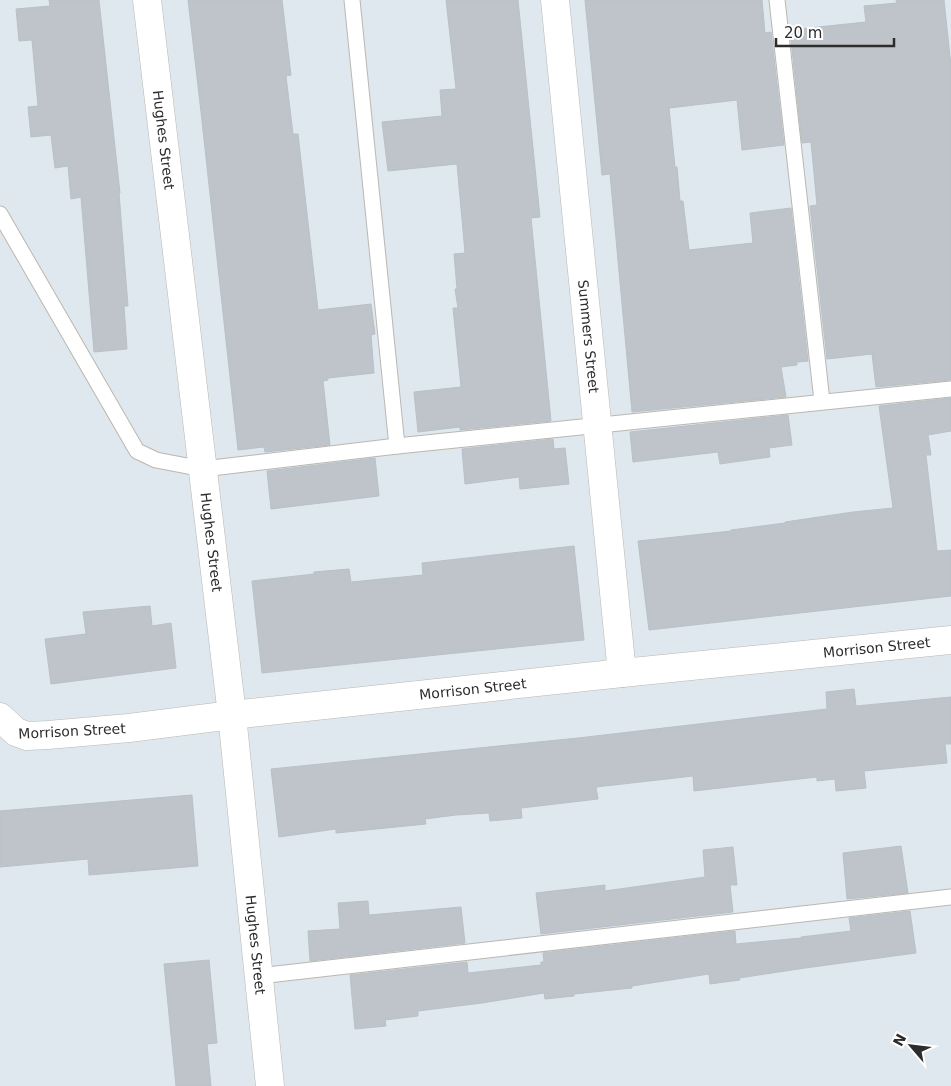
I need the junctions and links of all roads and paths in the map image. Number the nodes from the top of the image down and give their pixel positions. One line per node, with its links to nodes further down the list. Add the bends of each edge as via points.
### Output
1 (147, 0): 10 (street, Hughes Street)
2 (352, 0): 9 (lane)
3 (555, 0): 8 (street, Summers Street)
4 (777, 0): 7 (lane)
5 (0, 214): 10 (lane, via 137,451 156,460)
6 (951, 388): 7 (lane)
7 (822, 401): 8 (lane)
8 (597, 426): 9 (lane); 12 (street, Summers Street)
9 (397, 446): 10 (lane)
10 (203, 468): 13 (street, Hughes Street)
11 (951, 640): 12 (street, Morrison Street)
12 (622, 673): 13 (street, Morrison Street)
13 (232, 715): 14 (street, Morrison Street, via 48,735 27,736); 16 (street, Hughes Street)
14 (5, 731)
15 (951, 897): 16 (lane)
16 (259, 976): 17 (street, Hughes Street)
17 (270, 1086)

